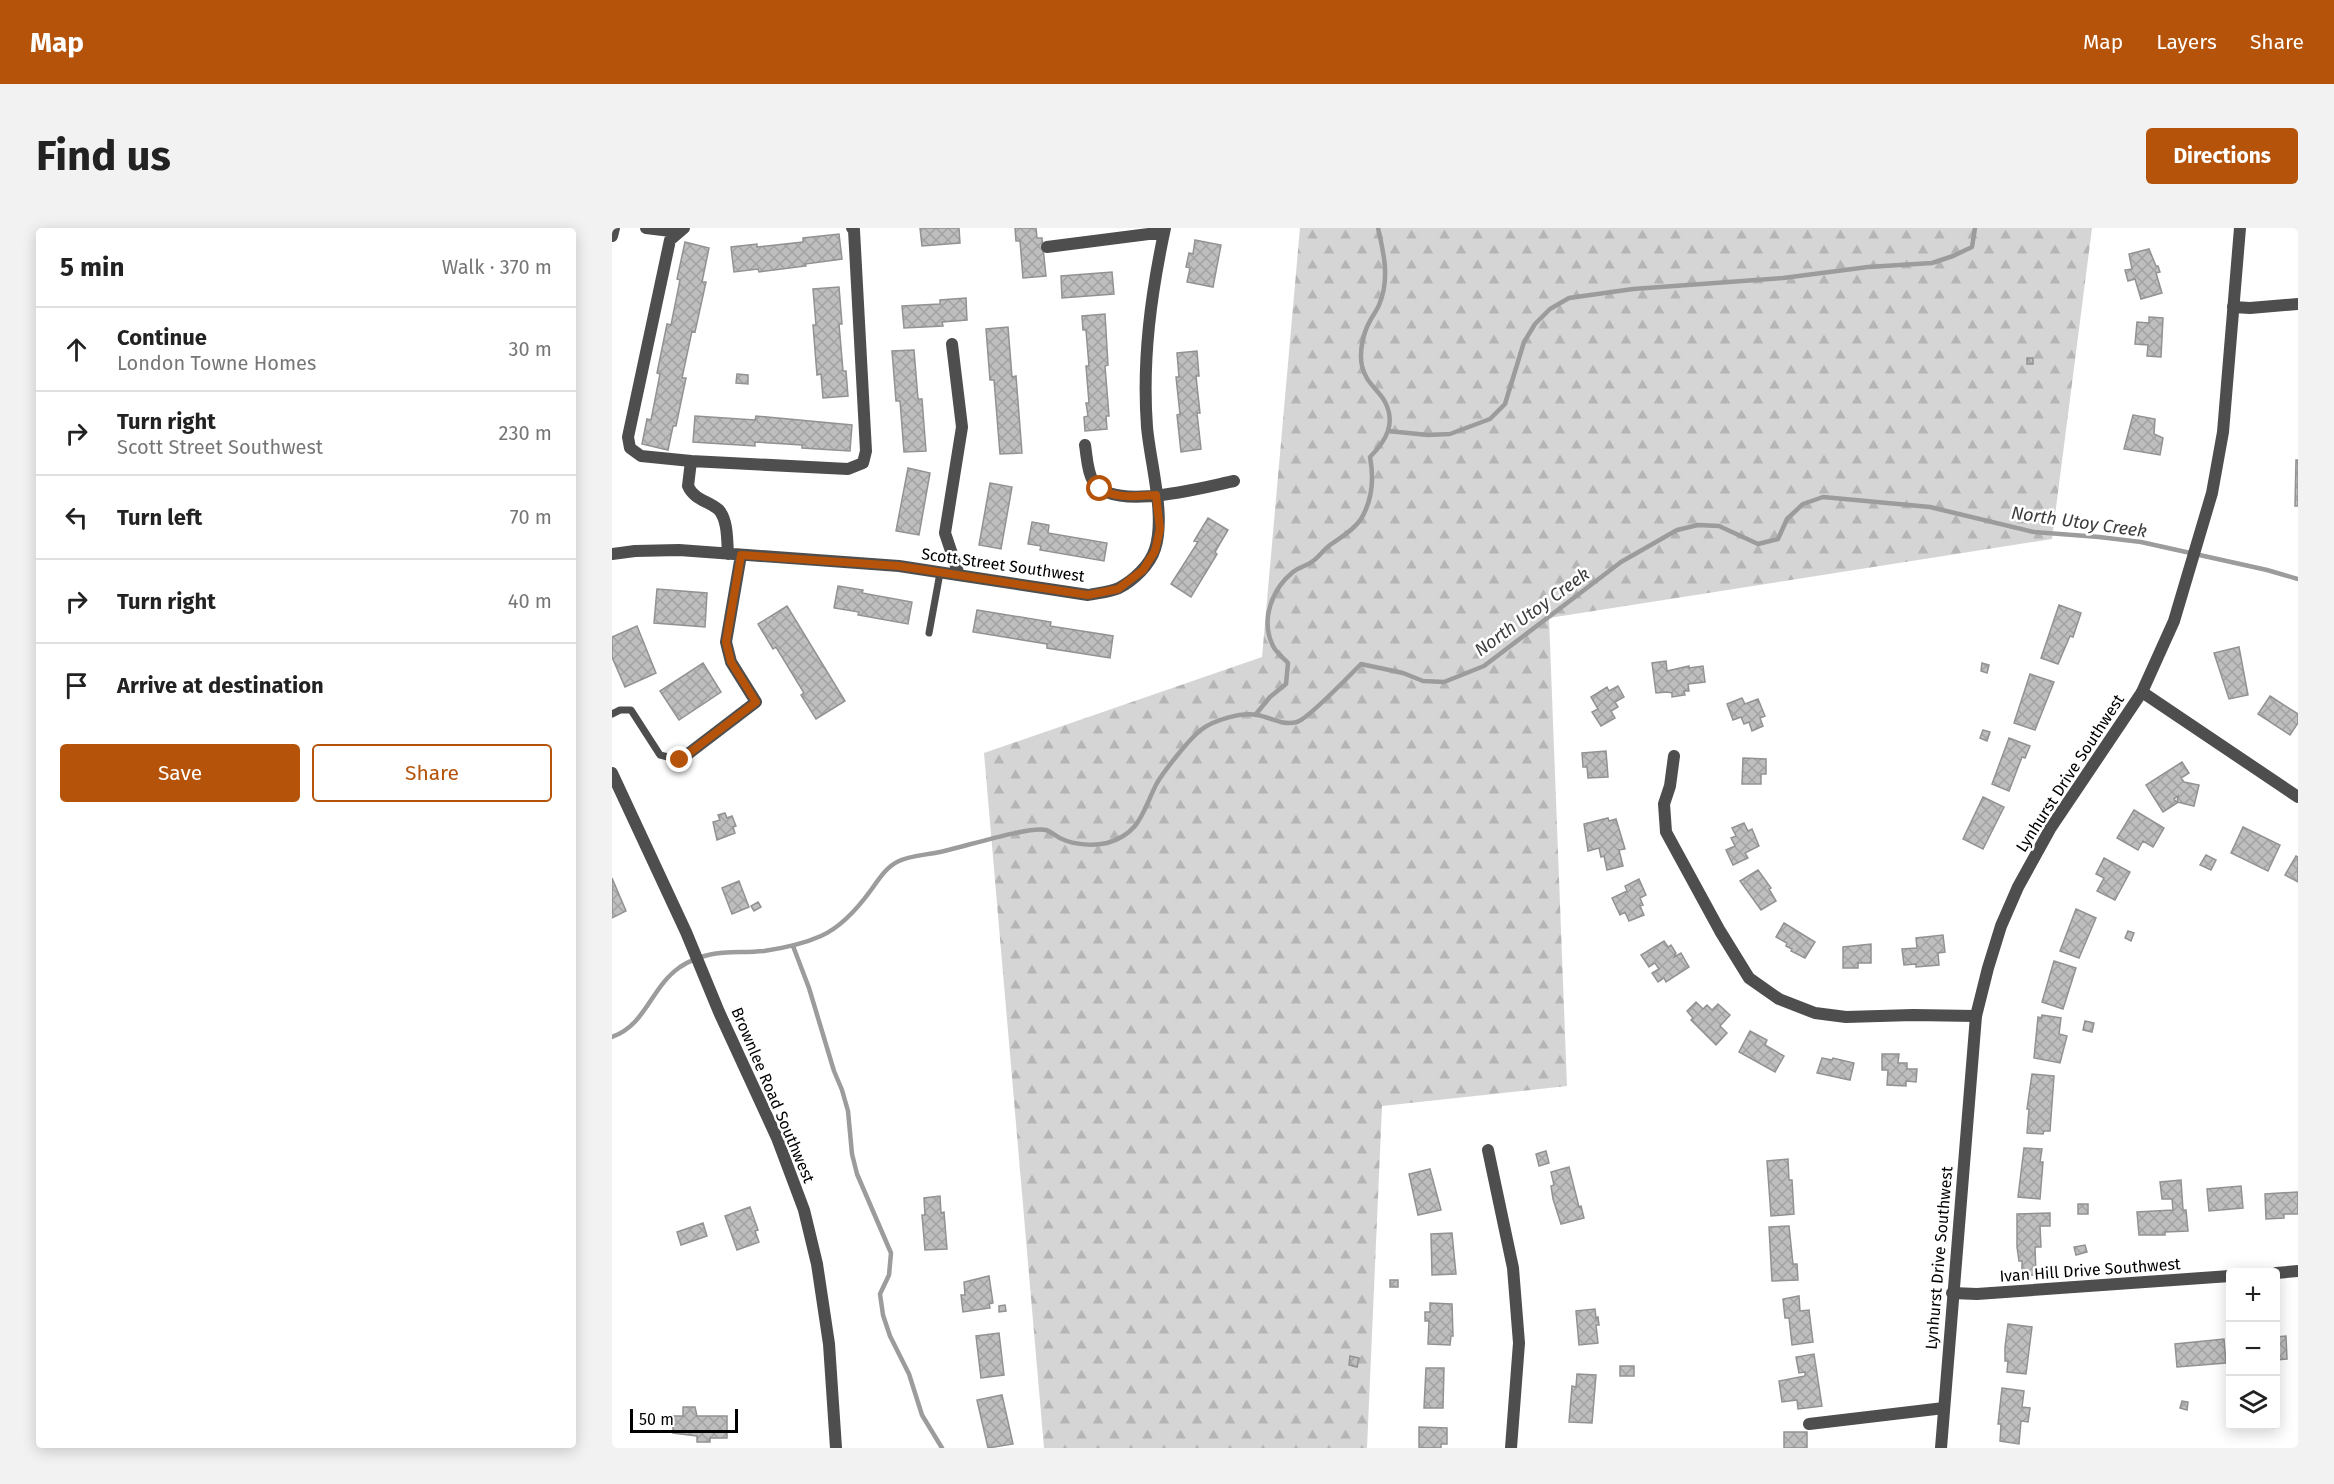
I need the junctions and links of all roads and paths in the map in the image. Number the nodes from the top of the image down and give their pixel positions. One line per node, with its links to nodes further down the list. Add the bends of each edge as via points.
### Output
1 (614, 228): 7 (street)
2 (646, 228): 5 (street)
3 (852, 228): 13 (street, via 866,451 863,463 849,469)
4 (2240, 228): 10 (street, Lynhurst Drive Southwest)
5 (681, 230): 13 (street, via 670,240 628,437 630,448 641,456)
6 (1164, 230): 8 (street); 15 (street, Scott Street Southwest, via 1151,296 1145,365 1147,428)
7 (612, 236)
8 (1047, 247)
9 (2298, 304): 10 (street)
10 (2233, 307): 22 (street, Lynhurst Drive Southwest, via 2223,432 2212,493 2174,621)
11 (952, 344): 20 (street, via 962,427 945,533)
12 (1085, 445): 15 (street, via 1088,469 1100,489 1128,497)
13 (691, 461): 17 (street, via 688,486 698,498 719,511 726,525)
14 (1234, 481): 15 (street)
15 (1156, 495): 20 (street, Scott Street Southwest, via 1160,529 1155,551 1143,570 1118,589 1088,595)
16 (612, 554): 17 (street, Scott Street Southwest, via 679,550)
17 (728, 554): 18 (street, Scott Street Southwest)
18 (741, 555): 19 (street, Scott Street Southwest, via 899,566); 25 (street, via 726,642 731,662 756,702)
19 (940, 573): 20 (street, Scott Street Southwest); 21 (lane)
20 (959, 575)
21 (929, 633)
22 (2142, 692): 27 (street); 28 (street, Lynhurst Drive Southwest, via 2050,829 2018,887 2001,926)
23 (612, 714): 25 (lane, via 631,710 660,755)
24 (1674, 756): 28 (street, via 1664,804 1666,831 1749,978 1779,999 1815,1013 1846,1017)
25 (680, 760)
26 (612, 773): 36 (street, Brownlee Road Southwest, via 687,932 777,1138 804,1210 829,1344)
27 (2298, 797)
28 (1976, 1016): 33 (street, Lynhurst Drive Southwest)
29 (1488, 1150): 37 (street, via 1513,1268 1519,1343)
30 (2298, 1271): 31 (street)
31 (2280, 1273)
32 (2226, 1276): 33 (street, Ivan Hill Drive Southwest)
33 (1952, 1293): 34 (street, Lynhurst Drive Southwest)
34 (1944, 1408): 35 (street); 38 (street, Lynhurst Drive Southwest)
35 (1809, 1424)
36 (836, 1448)
37 (1511, 1448)
38 (1941, 1448)

